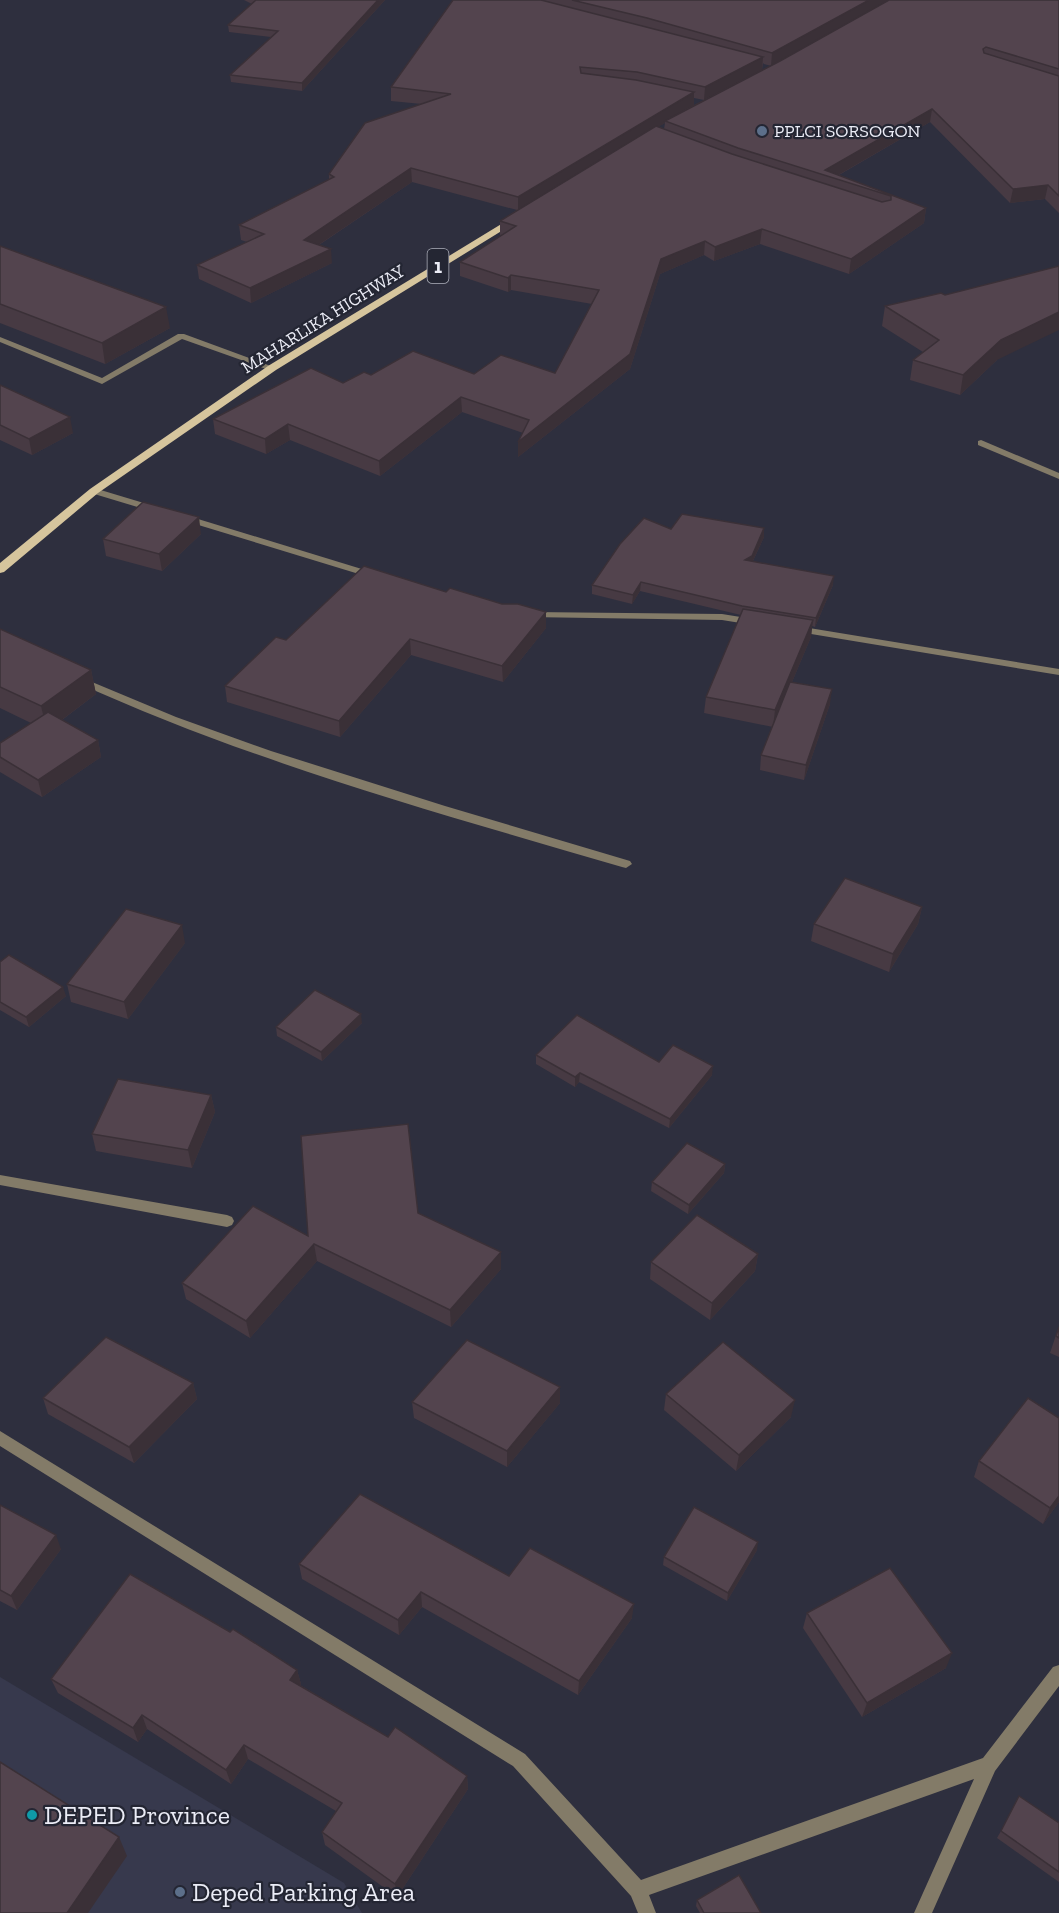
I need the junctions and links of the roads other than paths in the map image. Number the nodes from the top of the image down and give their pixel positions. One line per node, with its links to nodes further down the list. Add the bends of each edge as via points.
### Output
1 (523, 214): 3 (main road, MAHARLIKA HIGHWAY / 1)
2 (0, 339): 3 (street, via 102,381 181,336)
3 (272, 368): 6 (main road, MAHARLIKA HIGHWAY / 1)
4 (981, 443): 5 (street)
5 (1059, 476)
6 (94, 491): 7 (street); 9 (main road, MAHARLIKA HIGHWAY / 1)
7 (162, 512)
8 (174, 515): 10 (street)
9 (0, 569)
10 (390, 580)
11 (515, 615): 12 (street, via 722,617)
12 (769, 624)
13 (780, 626): 14 (street)
14 (1059, 672)
15 (70, 675): 16 (street, via 140,708 264,753 446,812)
16 (626, 864)
17 (0, 1180): 18 (street)
18 (227, 1221)
19 (0, 1438): 22 (street, via 519,1760)
20 (1059, 1673): 21 (street)
21 (989, 1765): 22 (street); 24 (street)
22 (638, 1890): 23 (street)
23 (647, 1913)
24 (923, 1913)

